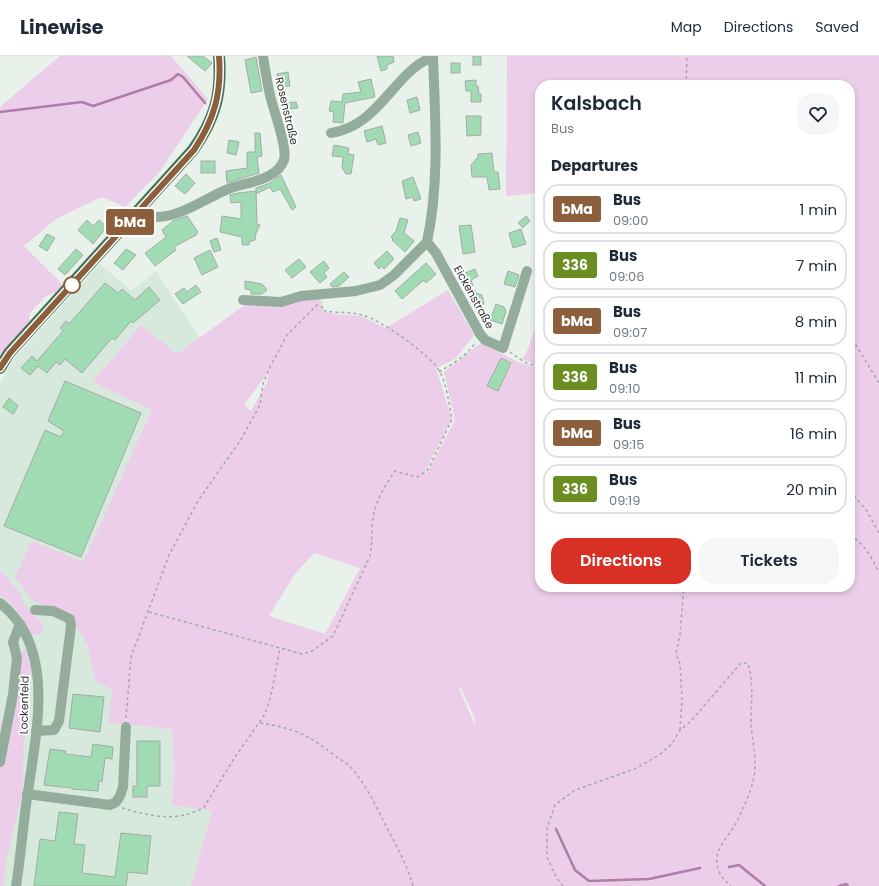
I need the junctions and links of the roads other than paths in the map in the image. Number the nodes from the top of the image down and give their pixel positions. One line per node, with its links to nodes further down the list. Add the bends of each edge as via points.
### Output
1 (219, 56): 5 (main road, via 219,97 204,134 180,167)
2 (263, 56): 5 (street, Rosenstraße, via 284,148 284,160 262,179 234,186 173,215 156,218)
3 (433, 56): 4 (street, via 419,64 379,106 361,120 343,132); 6 (street, via 436,182)
4 (331, 133)
5 (138, 213): 9 (main road, via 14,348)
6 (427, 242): 7 (street, Eickenstraße, via 436,253 480,334 485,340 503,348); 8 (street, via 394,275 380,285 356,291 301,296 281,302)
7 (527, 271)
8 (243, 300)
9 (0, 368)
10 (0, 603): 12 (street, Lockenfeld)
11 (35, 610): 14 (street, via 53,611 70,620 71,626 59,721 54,730)
12 (20, 624): 14 (street, Lockenfeld, via 37,669); 15 (street, via 13,642 17,658 14,694)
13 (126, 727): 16 (street, via 123,787 116,802 110,805)
14 (36, 731): 16 (street, Lockenfeld)
15 (0, 762)
16 (27, 794): 17 (street, Lockenfeld)
17 (16, 886)

